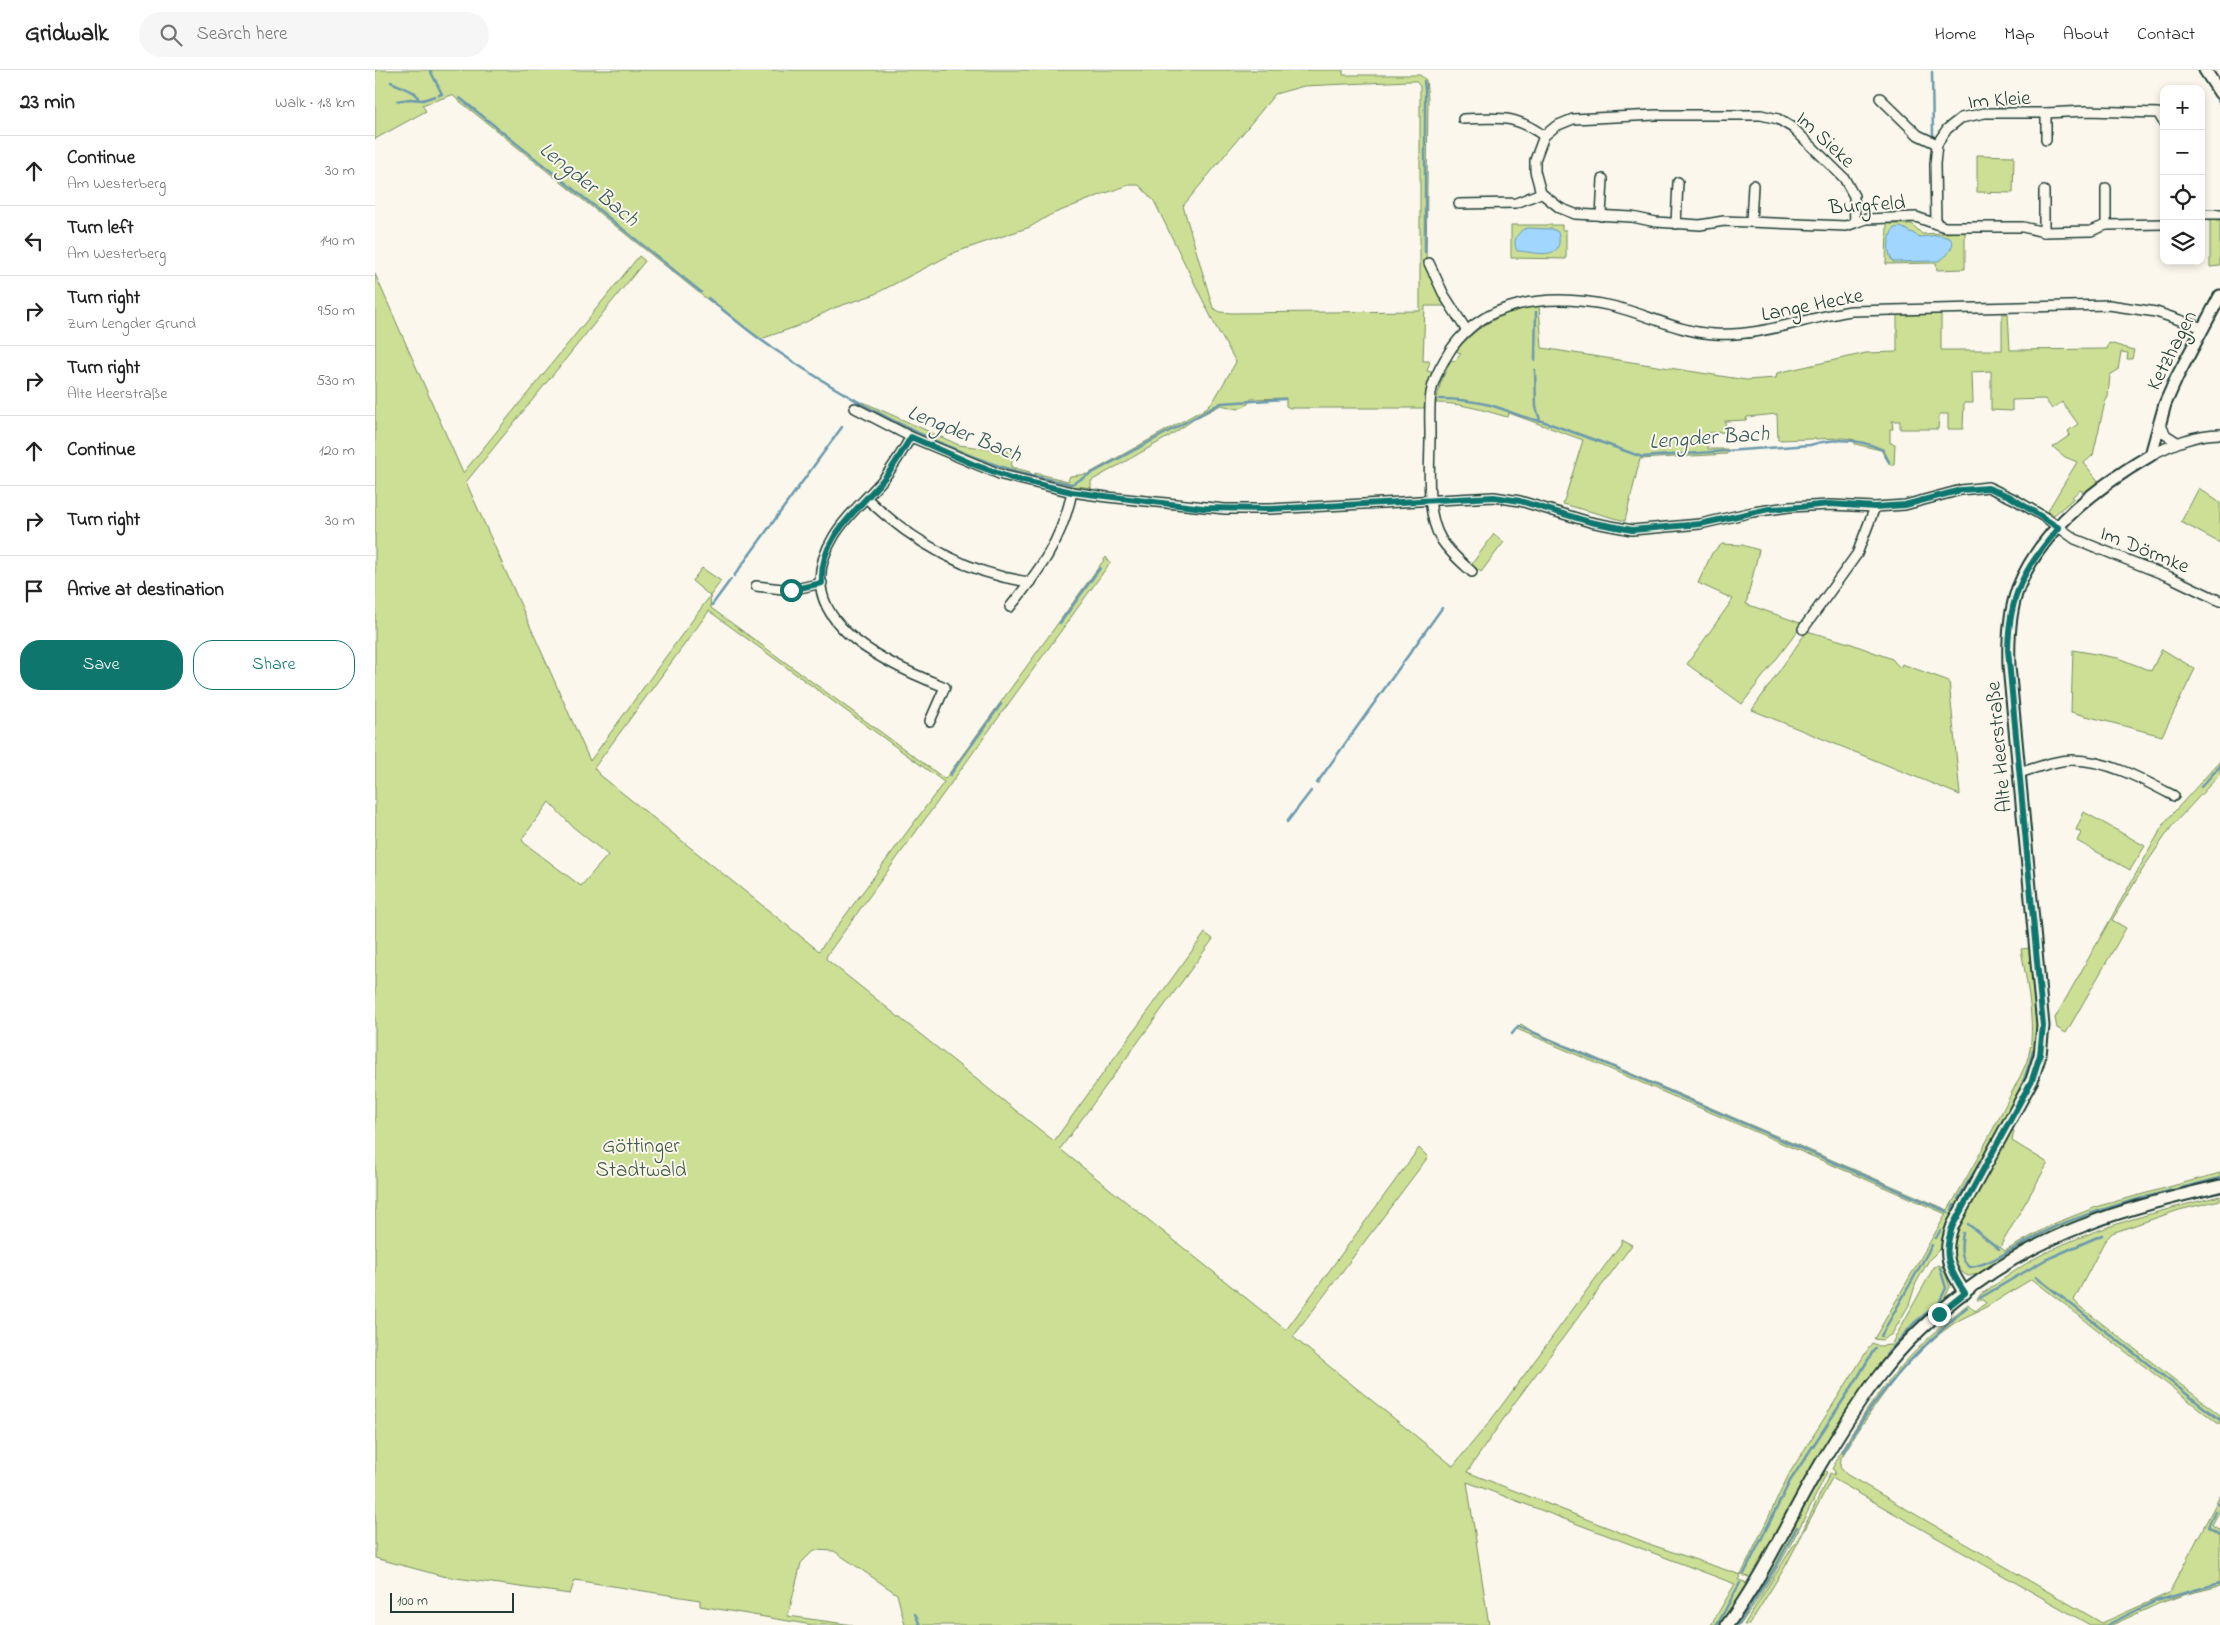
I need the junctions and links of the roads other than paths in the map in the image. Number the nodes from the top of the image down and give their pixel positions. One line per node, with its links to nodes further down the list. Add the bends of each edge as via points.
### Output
1 (2207, 72): 2 (main road)
2 (2220, 93)
3 (1880, 98): 9 (street, via 1918,135)
4 (2046, 113): 5 (street, Im Kleie, via 2158,113); 8 (street, Im Kleie); 9 (street, Im Kleie, via 1971,115 1953,123)
5 (2160, 116)
6 (1463, 119): 7 (street, via 1517,120)
7 (1544, 136): 15 (street, via 1535,160); 21 (street, Im Sieke, via 1556,126 1573,119 1761,114 1786,123 1835,167 1854,196)
8 (2046, 140)
9 (1937, 144): 23 (street)
10 (1603, 179): 19 (street)
11 (1678, 182): 22 (street)
12 (1753, 185): 20 (street)
13 (2106, 188): 24 (street)
14 (2044, 191): 26 (street)
15 (1541, 193): 16 (street, via 1516,203); 19 (street, Burgfeld, via 1567,211)
16 (1459, 204)
17 (2205, 214): 18 (street)
18 (2220, 214)
19 (1601, 216): 22 (street, Burgfeld)
20 (1751, 222): 21 (street, Burgfeld, via 1846,226); 22 (street, Burgfeld)
21 (1855, 223): 23 (street, Burgfeld, via 1866,219 1916,218)
22 (1676, 224)
23 (1936, 224): 26 (street, Burgfeld, via 1945,227 2023,226)
24 (2106, 224): 25 (street, Burgfeld); 26 (street, Burgfeld, via 2091,231)
25 (2160, 224)
26 (2044, 232)
27 (1429, 263): 30 (street)
28 (2220, 296): 29 (main road, Ketzhagen)
29 (2203, 328): 30 (street, Lange Hecke, via 2127,306 2059,305 1851,311 1771,330 1714,334 1673,326 1611,306 1562,300 1526,302 1503,308); 32 (main road, Ketzhagen, via 2177,377)
30 (1467, 331): 39 (street, Lange Hecke, via 1449,352 1431,394)
31 (855, 408): 34 (street, Im Dörmke)
32 (2159, 422): 35 (street, Ketzhagen, via 2167,435); 36 (main road, Ketzhagen)
33 (2220, 434): 35 (street, Alte Heerstraße)
34 (911, 437): 37 (street, Im Dörmke, via 1002,474); 38 (street, via 891,469)
35 (2177, 442): 36 (street, Alte Heerstraße)
36 (2151, 455): 41 (main road, Alte Heerstraße, via 2099,490)
37 (1072, 492): 39 (street, Im Dörmke, via 1225,509); 43 (street, via 1057,539)
38 (866, 498): 43 (street, via 906,531 941,553 986,573); 44 (street, via 834,536 822,566)
39 (1431, 500): 40 (street, Im Dörmke, via 1476,497 1520,501 1590,522 1632,530 1700,524 1769,509 1830,504); 42 (street, Lange Hecke, via 1440,537)
40 (1875, 507): 41 (street, Im Dörmke, via 1905,505 1961,490 1988,488 2009,496); 48 (street, via 1857,554)
41 (2059, 528): 46 (street, Im Dörmke, via 2090,546 2170,577); 50 (main road, Alte Heerstraße, via 2029,564 2011,616 2008,650)
42 (1472, 572)
43 (1030, 582): 47 (street)
44 (822, 583): 45 (street, via 791,590); 49 (street, via 829,612 841,628 897,667 945,687)
45 (756, 586)
46 (2220, 601)
47 (1010, 607)
48 (1803, 629)
49 (930, 721)
50 (2019, 772): 51 (street, via 2066,761 2094,763 2129,774); 53 (main road, Alte Heerstraße, via 2043,1026 2040,1055 2034,1075 1948,1239 1949,1262)
51 (2174, 796)
52 (2220, 1186): 53 (main road, via 2081,1226 2034,1247)
53 (1965, 1293): 54 (main road, via 1924,1327 1878,1376 1820,1465 1755,1582)
54 (1727, 1625)

